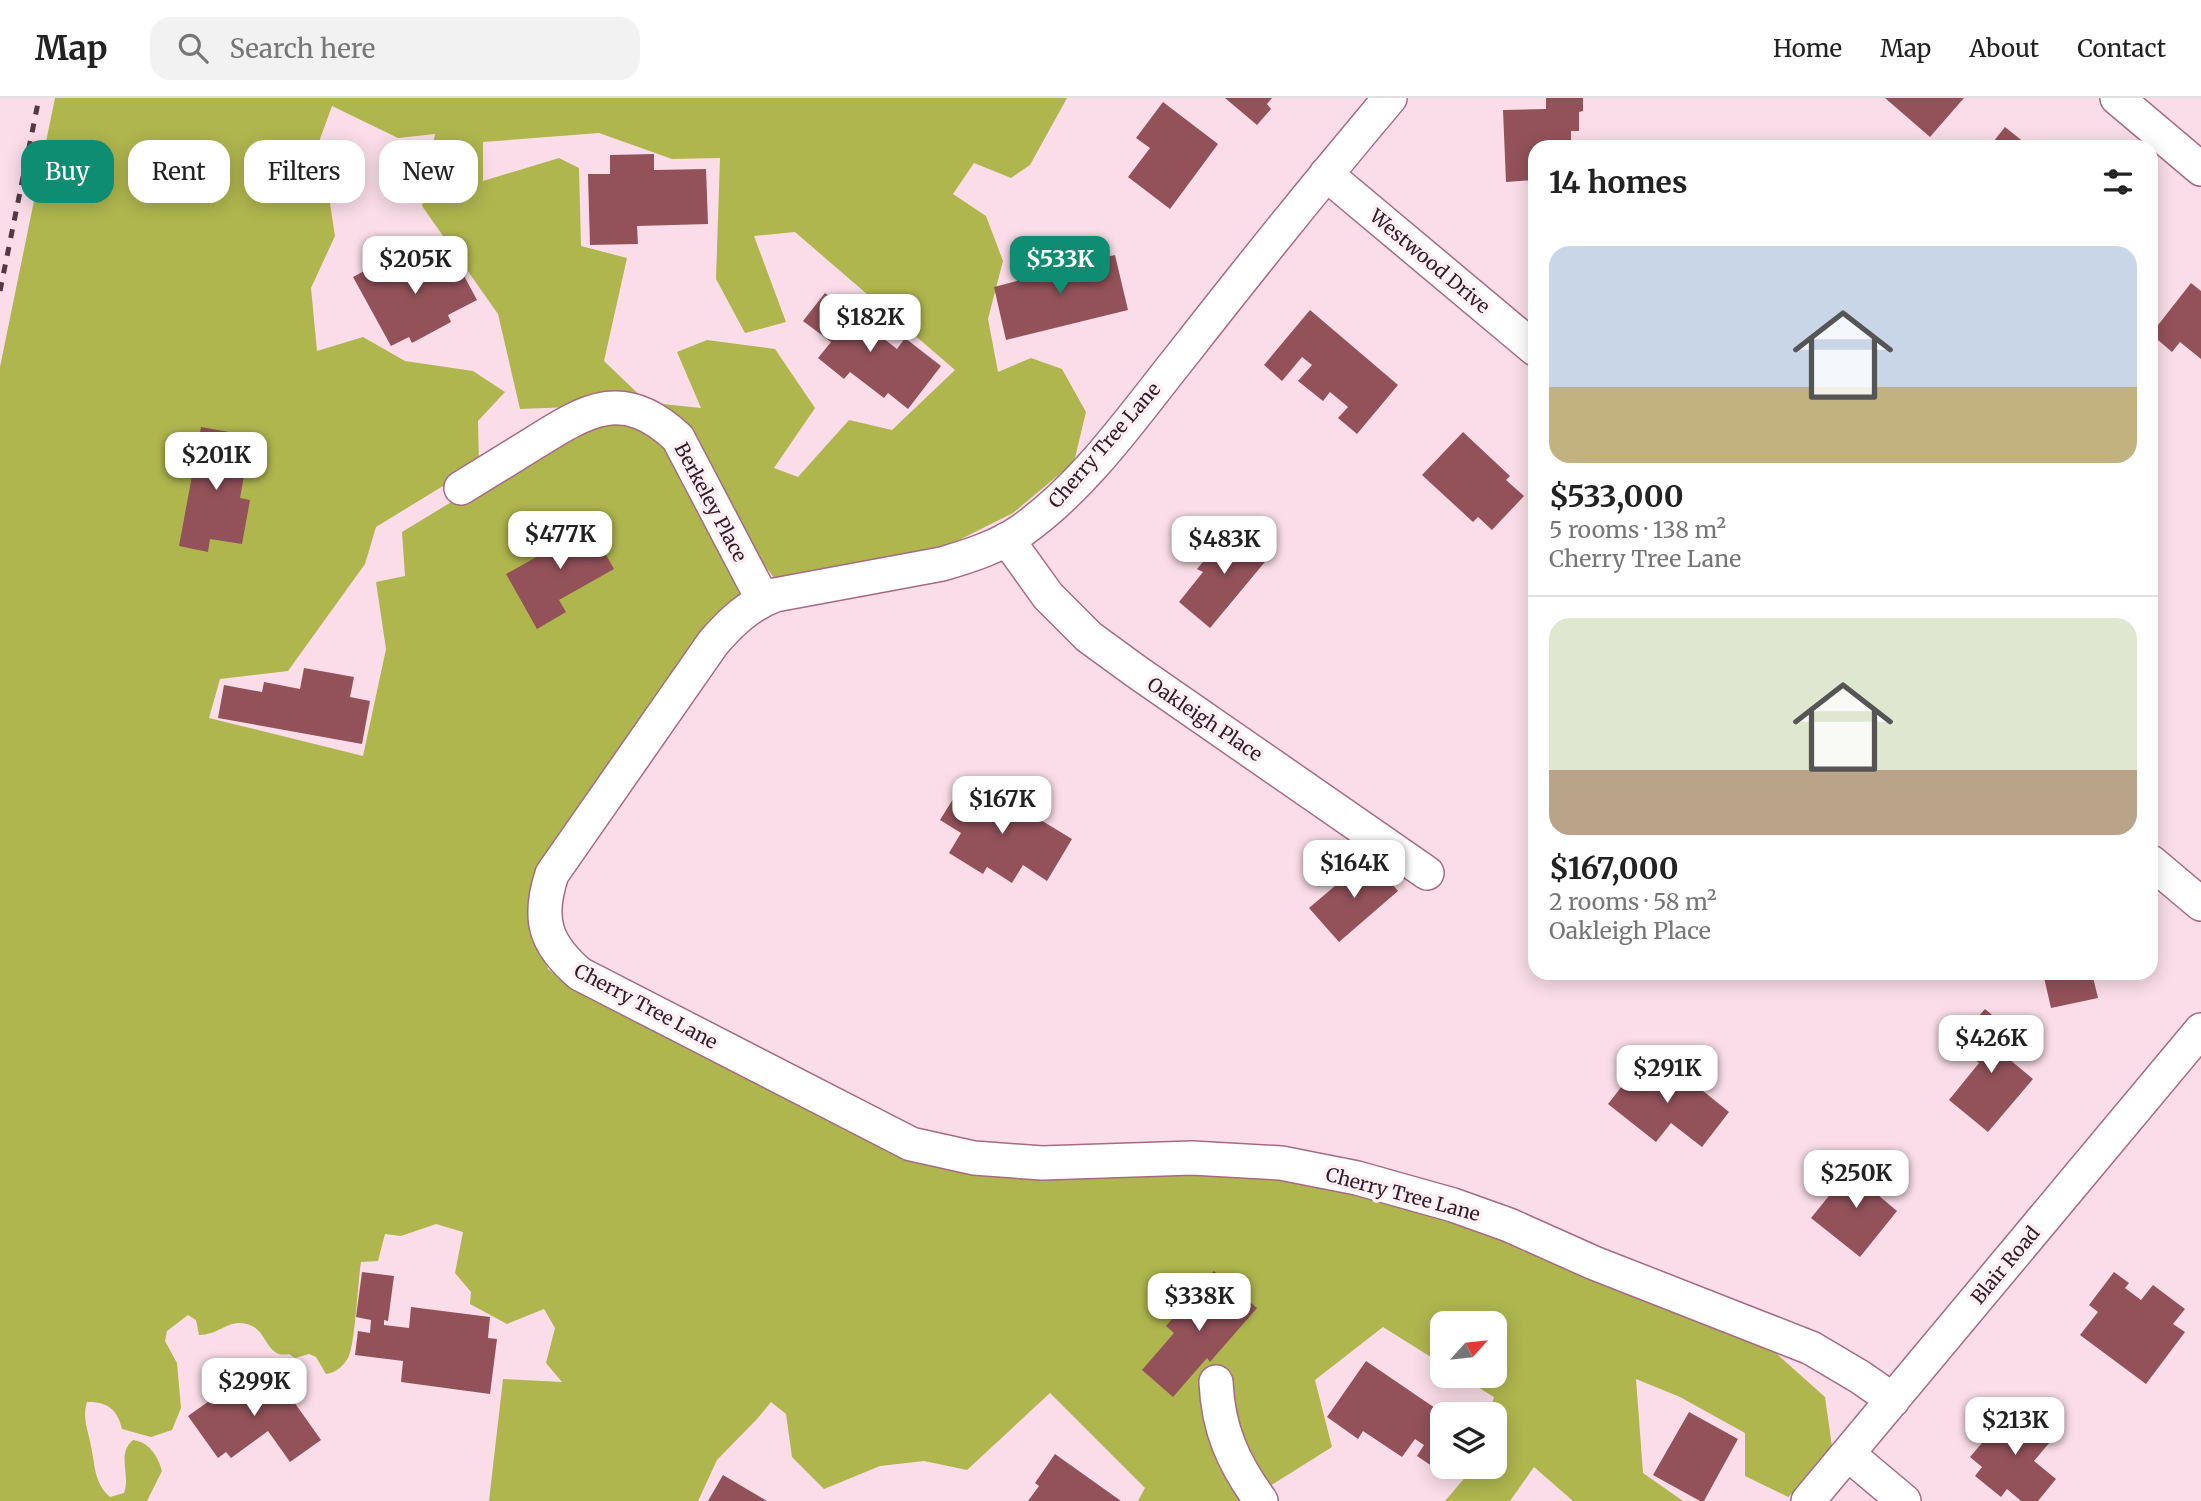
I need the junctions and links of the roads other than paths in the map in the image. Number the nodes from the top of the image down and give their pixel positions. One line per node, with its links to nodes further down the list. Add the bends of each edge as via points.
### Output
1 (1390, 98): 4 (street, Cherry Tree Lane)
2 (2117, 98): 3 (street)
3 (2196, 156)
4 (1326, 174): 5 (street, Westwood Drive); 7 (street, Cherry Tree Lane, via 1127,424 1062,498)
5 (1528, 343)
6 (461, 488): 8 (street, Berkeley Place, via 587,412 613,408 639,412 678,438)
7 (1007, 539): 8 (street, Cherry Tree Lane, via 942,564); 10 (street, Oakleigh Place, via 1048,596 1089,637)
8 (763, 600): 14 (street, Cherry Tree Lane, via 735,618 713,643 552,874 544,898 549,937 561,958 580,974 911,1144 974,1158 1042,1163 1192,1158 1281,1164 1357,1178 1509,1225 1811,1348)
9 (2158, 868): 11 (street)
10 (1427, 873)
11 (2201, 904)
12 (2201, 1030): 14 (street, Blair Road)
13 (1216, 1382): 16 (street, via 1225,1437 1240,1473)
14 (1893, 1400): 15 (street, Blair Road)
15 (1848, 1454): 17 (street, Blair Road); 18 (street)
16 (1261, 1501)
17 (1808, 1501)
18 (1904, 1501)

